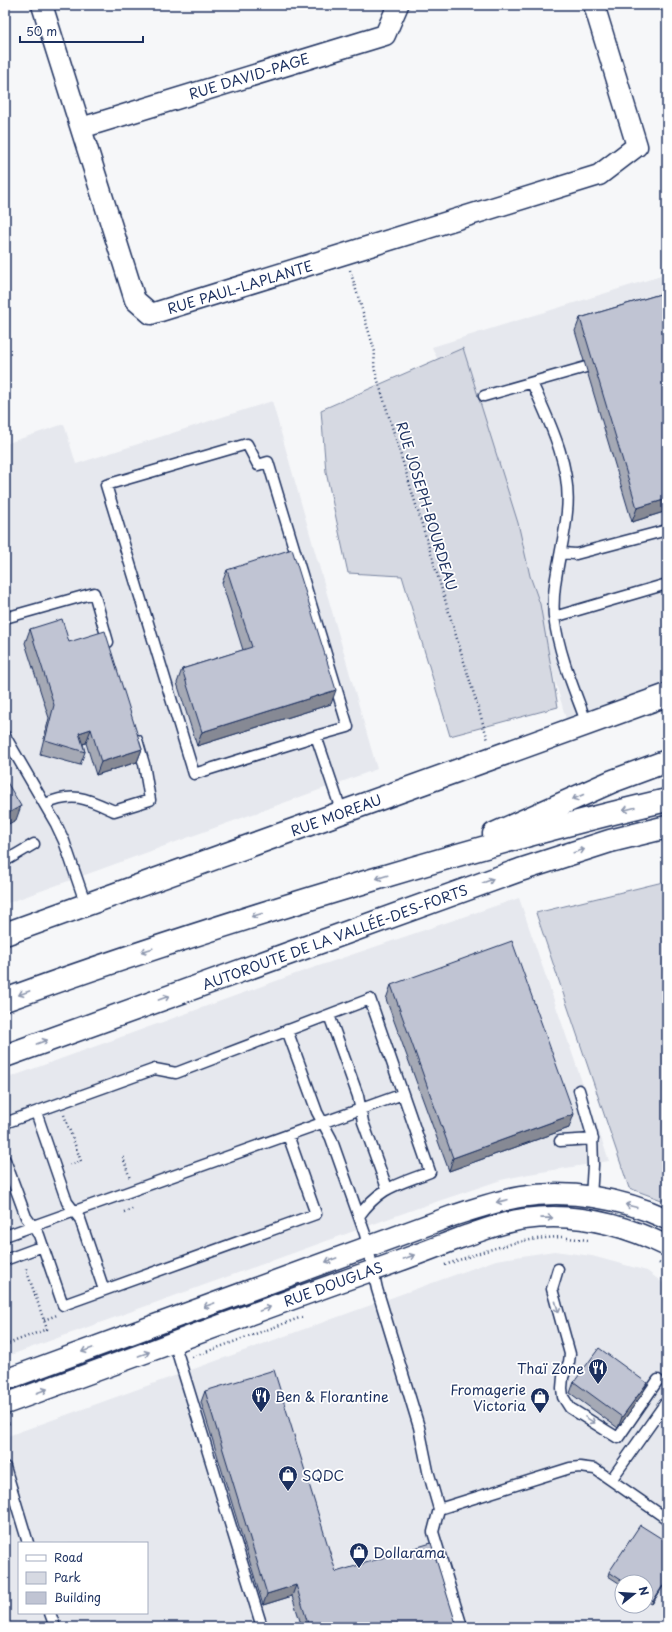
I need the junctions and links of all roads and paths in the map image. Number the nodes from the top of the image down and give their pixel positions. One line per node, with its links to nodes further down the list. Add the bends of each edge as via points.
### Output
1 (42, 5): 4 (street, RUE PAUL-LAPLANTE)
2 (398, 5): 4 (street, RUE DAVID-PAGE, via 385,34)
3 (594, 5): 4 (street, RUE PAUL-LAPLANTE, via 637,146 599,175 151,314 135,300)
4 (81, 128)
5 (349, 267): 20 (path, RUE JOSEPH-BOURDEAU, via 373,347 375,371)
6 (586, 367): 7 (lane)
7 (532, 383): 8 (lane); 10 (lane, via 552,428 566,478 567,512)
8 (484, 396)
9 (667, 530): 10 (lane, via 576,554)
10 (561, 553): 12 (lane)
11 (667, 584): 12 (lane)
12 (554, 617): 16 (lane, via 561,653)
13 (5, 618): 14 (lane, via 94,593)
14 (111, 653)
15 (667, 695): 16 (main road, RUE MOREAU)
16 (587, 724): 24 (main road, RUE MOREAU)
17 (133, 727): 23 (lane, via 144,764 150,800 114,811 80,797 60,798)
18 (5, 736): 23 (lane)
19 (316, 736): 19 (lane, via 194,774 106,484 247,444 258,465 268,462 348,727); 24 (lane)
20 (489, 743)
21 (667, 761): 28 (main road, one-way to 28)
22 (667, 800): 28 (main road, one-way to 28)
23 (45, 804): 29 (lane, via 64,841)
24 (342, 813): 29 (main road, RUE MOREAU)
25 (667, 827): 34 (main road, AUTOROUTE DE LA VALLÉE-DES-FORTS, one-way to 25, via 527,867)
26 (34, 844): 27 (lane)
27 (5, 861)
28 (419, 866): 31 (main road, one-way to 31, via 191,935)
29 (86, 905): 30 (main road, RUE MOREAU)
30 (5, 934)
31 (5, 1000)
32 (329, 1015): 33 (lane); 36 (lane, via 370,999); 37 (lane, via 358,1096)
33 (287, 1030): 38 (lane, via 176,1073 155,1069); 40 (lane)
34 (5, 1056)
35 (579, 1090): 43 (lane)
36 (403, 1094): 37 (lane); 49 (lane, via 430,1172)
37 (360, 1109): 40 (lane); 49 (lane)
38 (36, 1112): 41 (lane); 52 (lane, via 67,1202)
39 (64, 1113): 47 (path, via 81,1161)
40 (323, 1122): 42 (lane); 54 (lane)
41 (5, 1123)
42 (288, 1135): 52 (lane); 69 (lane, via 316,1214)
43 (593, 1139): 44 (lane); 50 (lane)
44 (560, 1142)
45 (123, 1157): 48 (path)
46 (5, 1160): 56 (lane, via 26,1217)
47 (65, 1168)
48 (130, 1179)
49 (387, 1188): 54 (lane, via 375,1197)
50 (592, 1197): 55 (street, RUE DOUGLAS, one-way to 50, via 644,1209); 61 (street, RUE DOUGLAS, one-way to 61, via 549,1194 506,1200 467,1211)
51 (135, 1208): 53 (path)
52 (74, 1211): 56 (lane); 69 (lane, via 80,1219)
53 (124, 1212)
54 (359, 1216): 61 (lane)
55 (667, 1219)
56 (33, 1225): 57 (lane); 59 (lane)
57 (5, 1236)
58 (591, 1240): 65 (path, via 563,1237 519,1241)
59 (43, 1246): 62 (lane); 69 (lane, via 63,1305)
60 (667, 1246): 68 (street, RUE DOUGLAS, one-way to 60, via 497,1225 524,1219 572,1218 602,1222 637,1232)
61 (368, 1247): 68 (lane); 74 (street, RUE DOUGLAS, one-way to 74)
62 (5, 1260)
63 (653, 1260): 66 (path)
64 (24, 1263): 72 (path, via 47,1329)
65 (439, 1267)
66 (667, 1268)
67 (558, 1269): 75 (lane, one-way to 75, via 552,1289 570,1354 562,1388 563,1398 570,1408 618,1438)
68 (373, 1270): 71 (street, RUE DOUGLAS, one-way to 68); 80 (lane, via 419,1427)
69 (104, 1290)
70 (307, 1315): 73 (path, RUE DOUGLAS)
71 (174, 1342): 77 (street, RUE DOUGLAS, one-way to 71); 85 (lane)
72 (5, 1344)
73 (210, 1351)
74 (5, 1380)
75 (658, 1380)
76 (667, 1401): 79 (lane)
77 (5, 1404)
78 (5, 1467): 82 (lane)
79 (611, 1480): 80 (lane, via 595,1469 570,1468); 81 (lane)
80 (439, 1509): 86 (lane, via 433,1532)
81 (667, 1519)
82 (28, 1542)
83 (50, 1614): 84 (lane)
84 (55, 1627)
85 (262, 1627)
86 (462, 1627)

